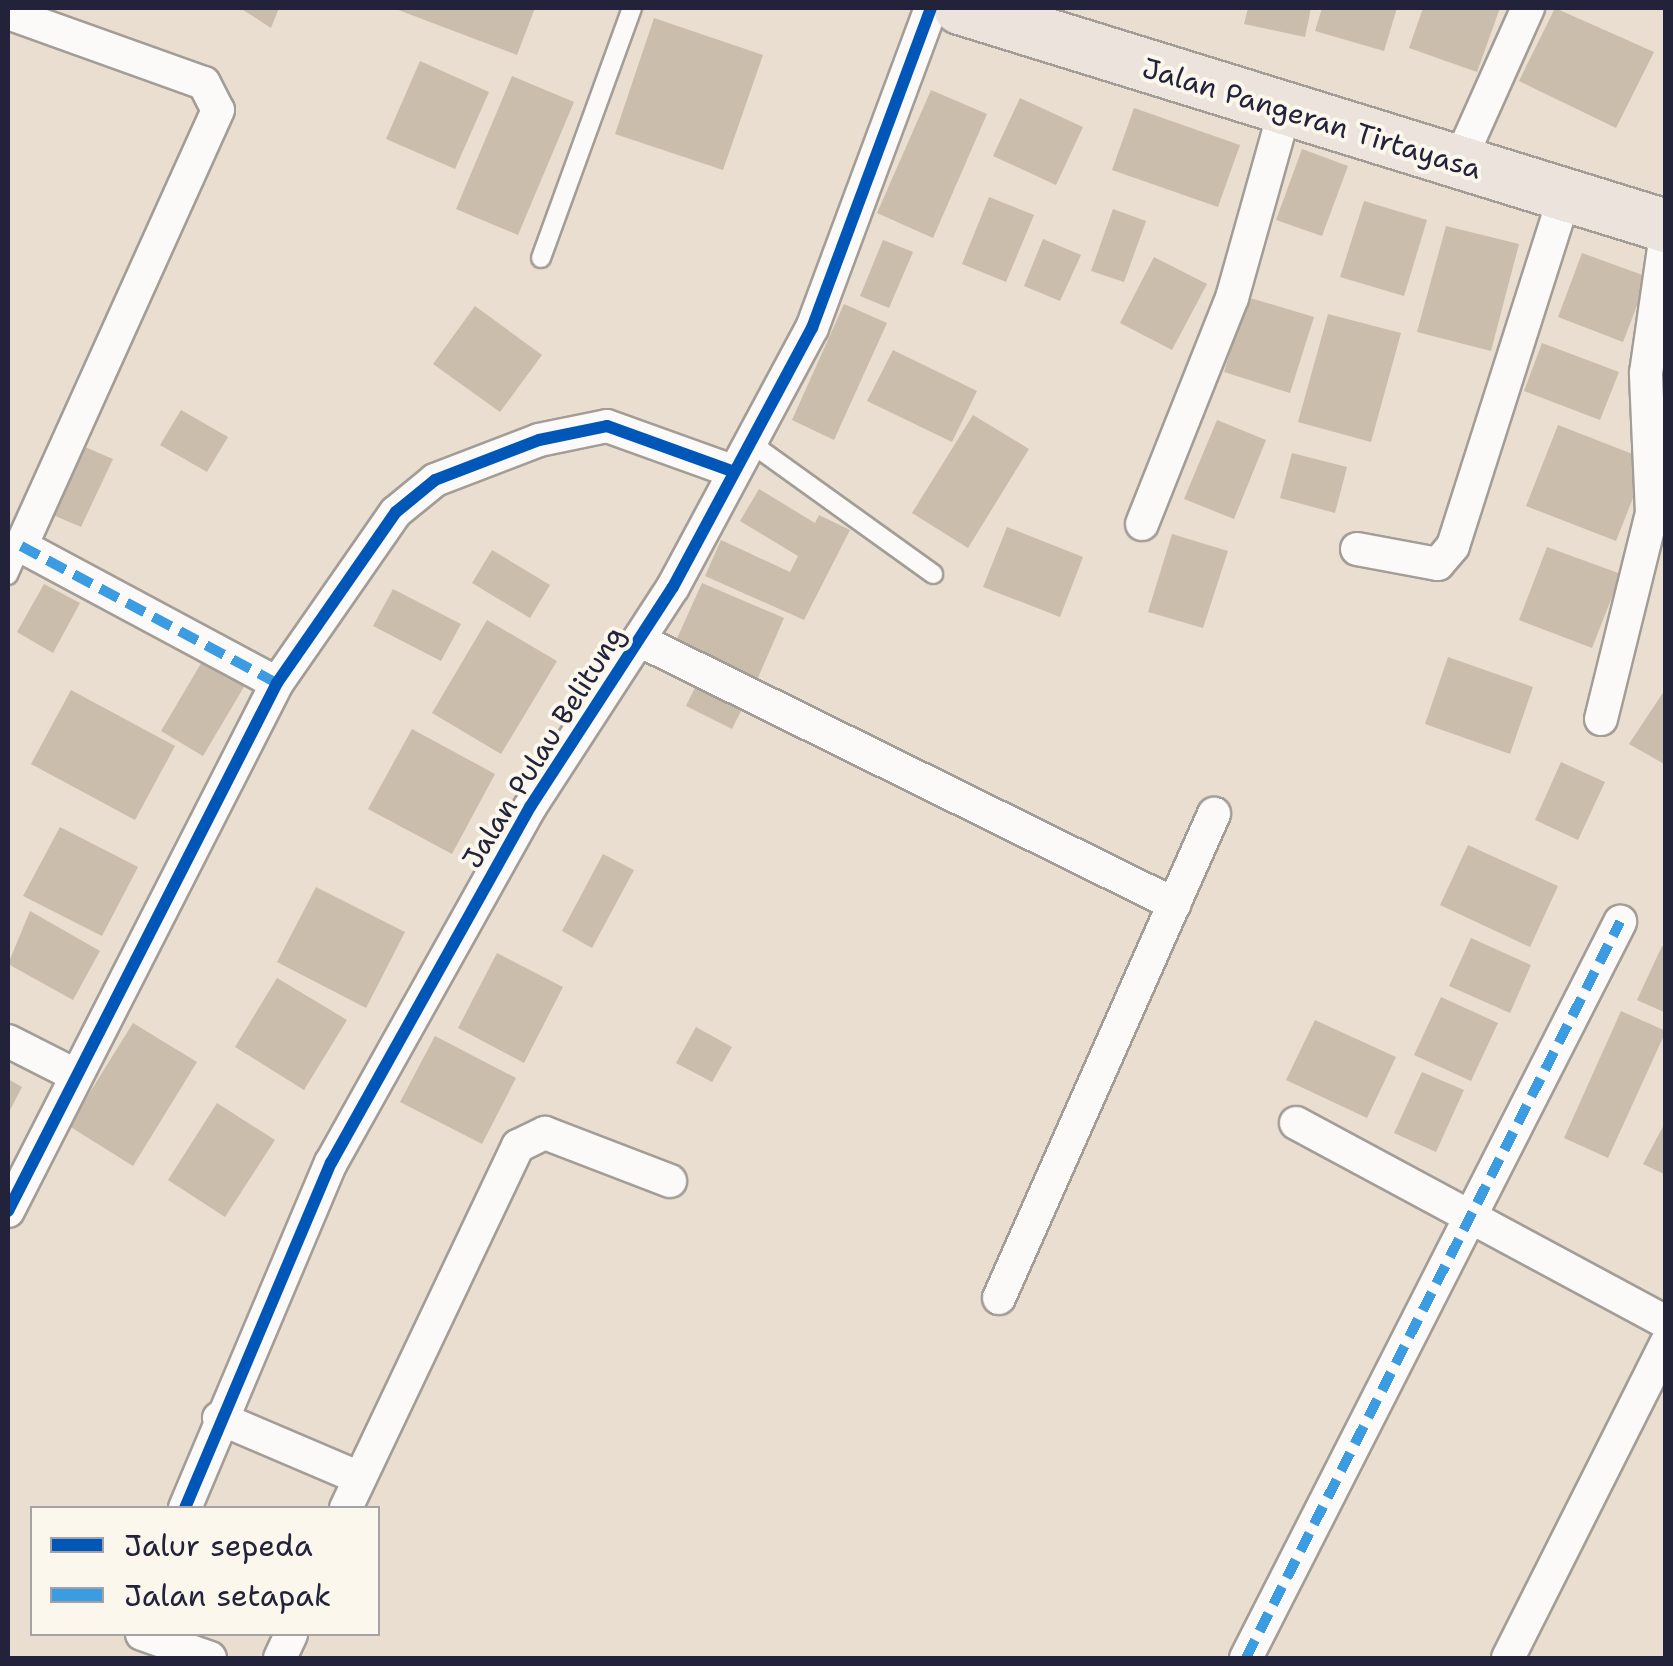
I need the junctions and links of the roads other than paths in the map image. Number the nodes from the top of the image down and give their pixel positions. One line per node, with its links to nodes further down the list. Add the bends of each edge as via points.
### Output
1 (632, 8): 12 (lane)
2 (932, 8): 13 (street, Jalan Pulau Belitung, via 812,328)
3 (960, 8): 6 (main road, Jalan Pangeran Tirtayasa)
4 (1528, 8): 8 (street)
5 (10, 20): 17 (street, via 204,84 218,110)
6 (1059, 24): 7 (main road, Jalan Pangeran Tirtayasa)
7 (1285, 109): 8 (main road, Jalan Pangeran Tirtayasa); 15 (street, via 1232,298)
8 (1458, 162): 9 (main road, Jalan Pangeran Tirtayasa)
9 (1565, 195): 10 (main road, Jalan Pangeran Tirtayasa); 16 (street, via 1453,546 1438,564)
10 (1666, 226)
11 (1666, 234): 21 (street, via 1646,373 1652,513)
12 (540, 258)
13 (748, 441): 14 (street, Jalan Pulau Belitung); 18 (lane)
14 (732, 471): 19 (street, Jalan Pulau Belitung); 20 (street, via 607,426 539,440 434,480 396,512)
15 (1142, 524)
16 (1357, 549)
17 (14, 560): 20 (street)
18 (933, 574)
19 (639, 640): 23 (street); 34 (street, Jalan Pulau Belitung, via 530,807 330,1163)
20 (276, 683): 26 (street)
21 (1601, 718)
22 (1214, 814): 23 (street)
23 (1174, 904): 31 (street)
24 (1620, 922): 30 (street)
25 (8, 1041): 26 (street)
26 (74, 1074): 29 (street)
27 (1296, 1124): 30 (street)
28 (670, 1181): 35 (street, via 545,1133 518,1146)
29 (8, 1210)
30 (1471, 1217): 32 (street); 42 (street)
31 (999, 1298)
32 (1666, 1322)
33 (1666, 1344): 43 (street)
34 (219, 1418): 35 (street); 36 (street, Jalan Pulau Belitung)
35 (360, 1478): 37 (street)
36 (186, 1506)
37 (347, 1506)
38 (139, 1636): 40 (street)
39 (146, 1636): 41 (street)
40 (126, 1658)
41 (210, 1658)
42 (1246, 1658)
43 (1508, 1658)

